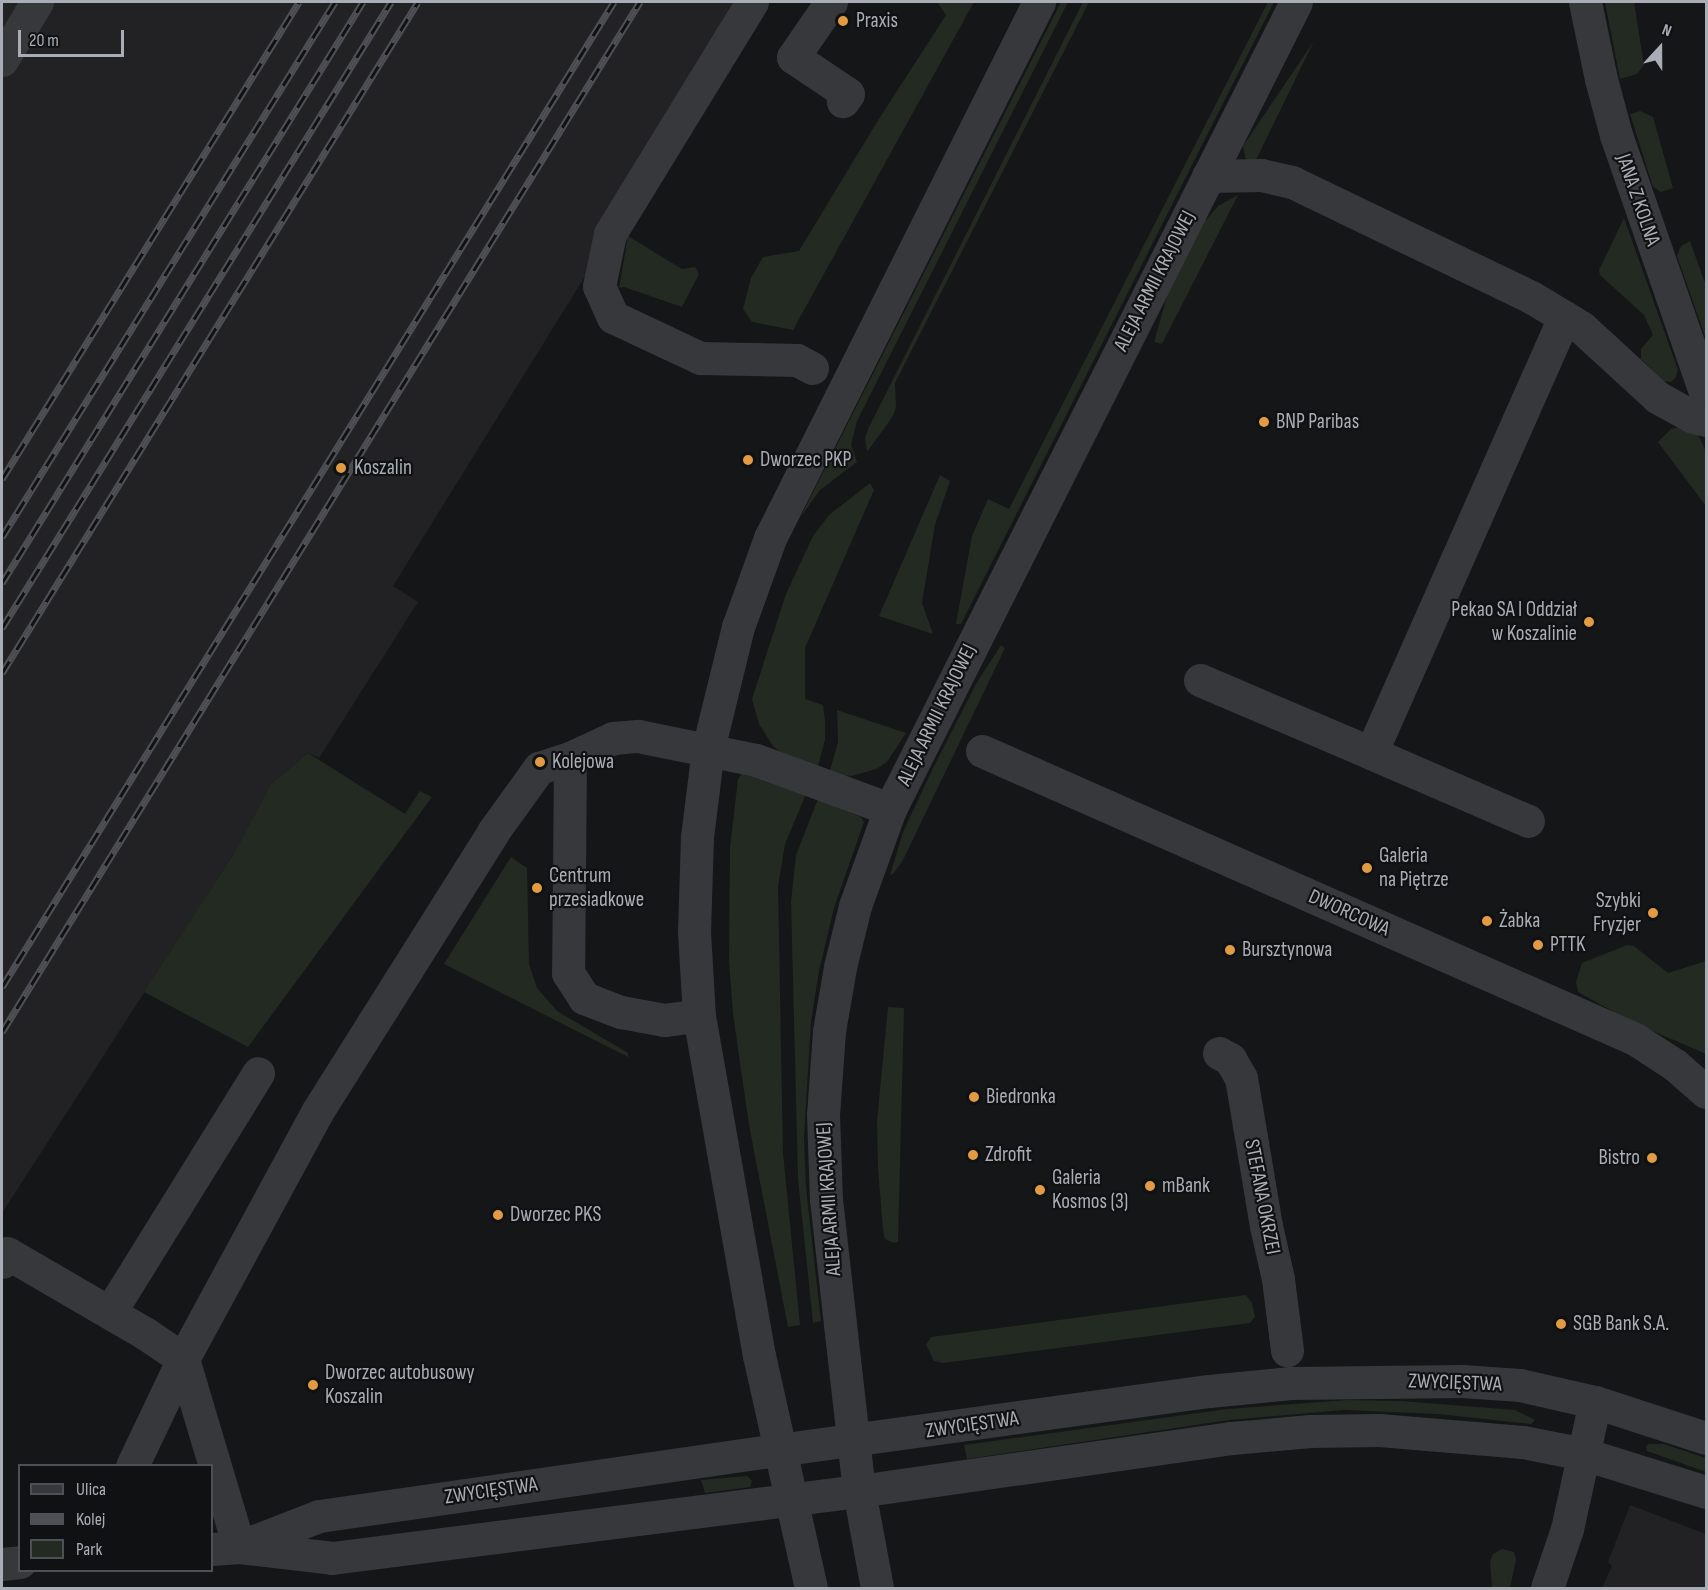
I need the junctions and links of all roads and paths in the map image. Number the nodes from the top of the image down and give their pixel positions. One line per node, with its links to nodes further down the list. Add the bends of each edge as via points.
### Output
1 (37, 2): 7 (street)
2 (752, 2): 11 (street, via 610,234 599,286 613,317 700,358 796,360)
3 (831, 2): 8 (street, via 793,57 848,94)
4 (1039, 2): 16 (street, via 770,538 738,627)
5 (1296, 2): 9 (street, ALEJA ARMII KRAJOWEJ)
6 (1586, 2): 12 (street, JANA Z KOLNA, via 1616,135)
7 (2, 60)
8 (843, 101)
9 (1208, 176): 10 (street, via 1261,175 1292,182 1531,297); 19 (street, ALEJA ARMII KRAJOWEJ)
10 (1564, 317): 13 (street, via 1581,327 1657,397); 17 (street)
11 (812, 368)
12 (1707, 394)
13 (1707, 420)
14 (1200, 680): 17 (street)
15 (993, 748): 24 (street, DWORCOWA, via 1635,1039)
16 (708, 749): 18 (street, via 638,736 613,738); 19 (street, via 756,760); 21 (street, via 696,849 694,932)
17 (1371, 753): 20 (street)
18 (570, 758): 21 (street, via 568,973 584,998 621,1012 664,1020); 28 (street, via 539,768 493,832 317,1113)
19 (890, 809): 31 (street, ALEJA ARMII KRAJOWEJ, via 855,906 840,967 829,1031 824,1105 826,1200)
20 (1528, 821)
21 (699, 1016): 32 (street)
22 (1219, 1053): 27 (street, STEFANA OKRZEI, via 1230,1059 1241,1078)
23 (258, 1073): 26 (street)
24 (1707, 1092)
25 (2, 1262): 26 (street, via 7,1253)
26 (110, 1312): 28 (street)
27 (1287, 1350)
28 (183, 1359): 34 (street); 35 (street)
29 (1595, 1402): 30 (street, ZWYCIĘSTWA); 31 (street, ZWYCIĘSTWA, via 1520,1385 1462,1381 1291,1383); 33 (street)
30 (1707, 1438)
31 (853, 1441): 32 (street, ZWYCIĘSTWA); 36 (street, ALEJA ARMII KRAJOWEJ)
32 (778, 1450): 39 (street); 40 (street, ZWYCIĘSTWA, via 319,1516)
33 (1584, 1454): 36 (street, via 1467,1435 1311,1431); 37 (street); 45 (street, via 1561,1551)
34 (133, 1464)
35 (206, 1464)
36 (859, 1491): 39 (street); 44 (street, ALEJA ARMII KRAJOWEJ)
37 (1707, 1492)
38 (213, 1494): 40 (street)
39 (790, 1499): 40 (street, via 332,1558); 43 (street)
40 (225, 1548)
41 (18, 1562): 42 (street)
42 (2, 1564)
43 (811, 1588)
44 (877, 1588)
45 (1547, 1588)

